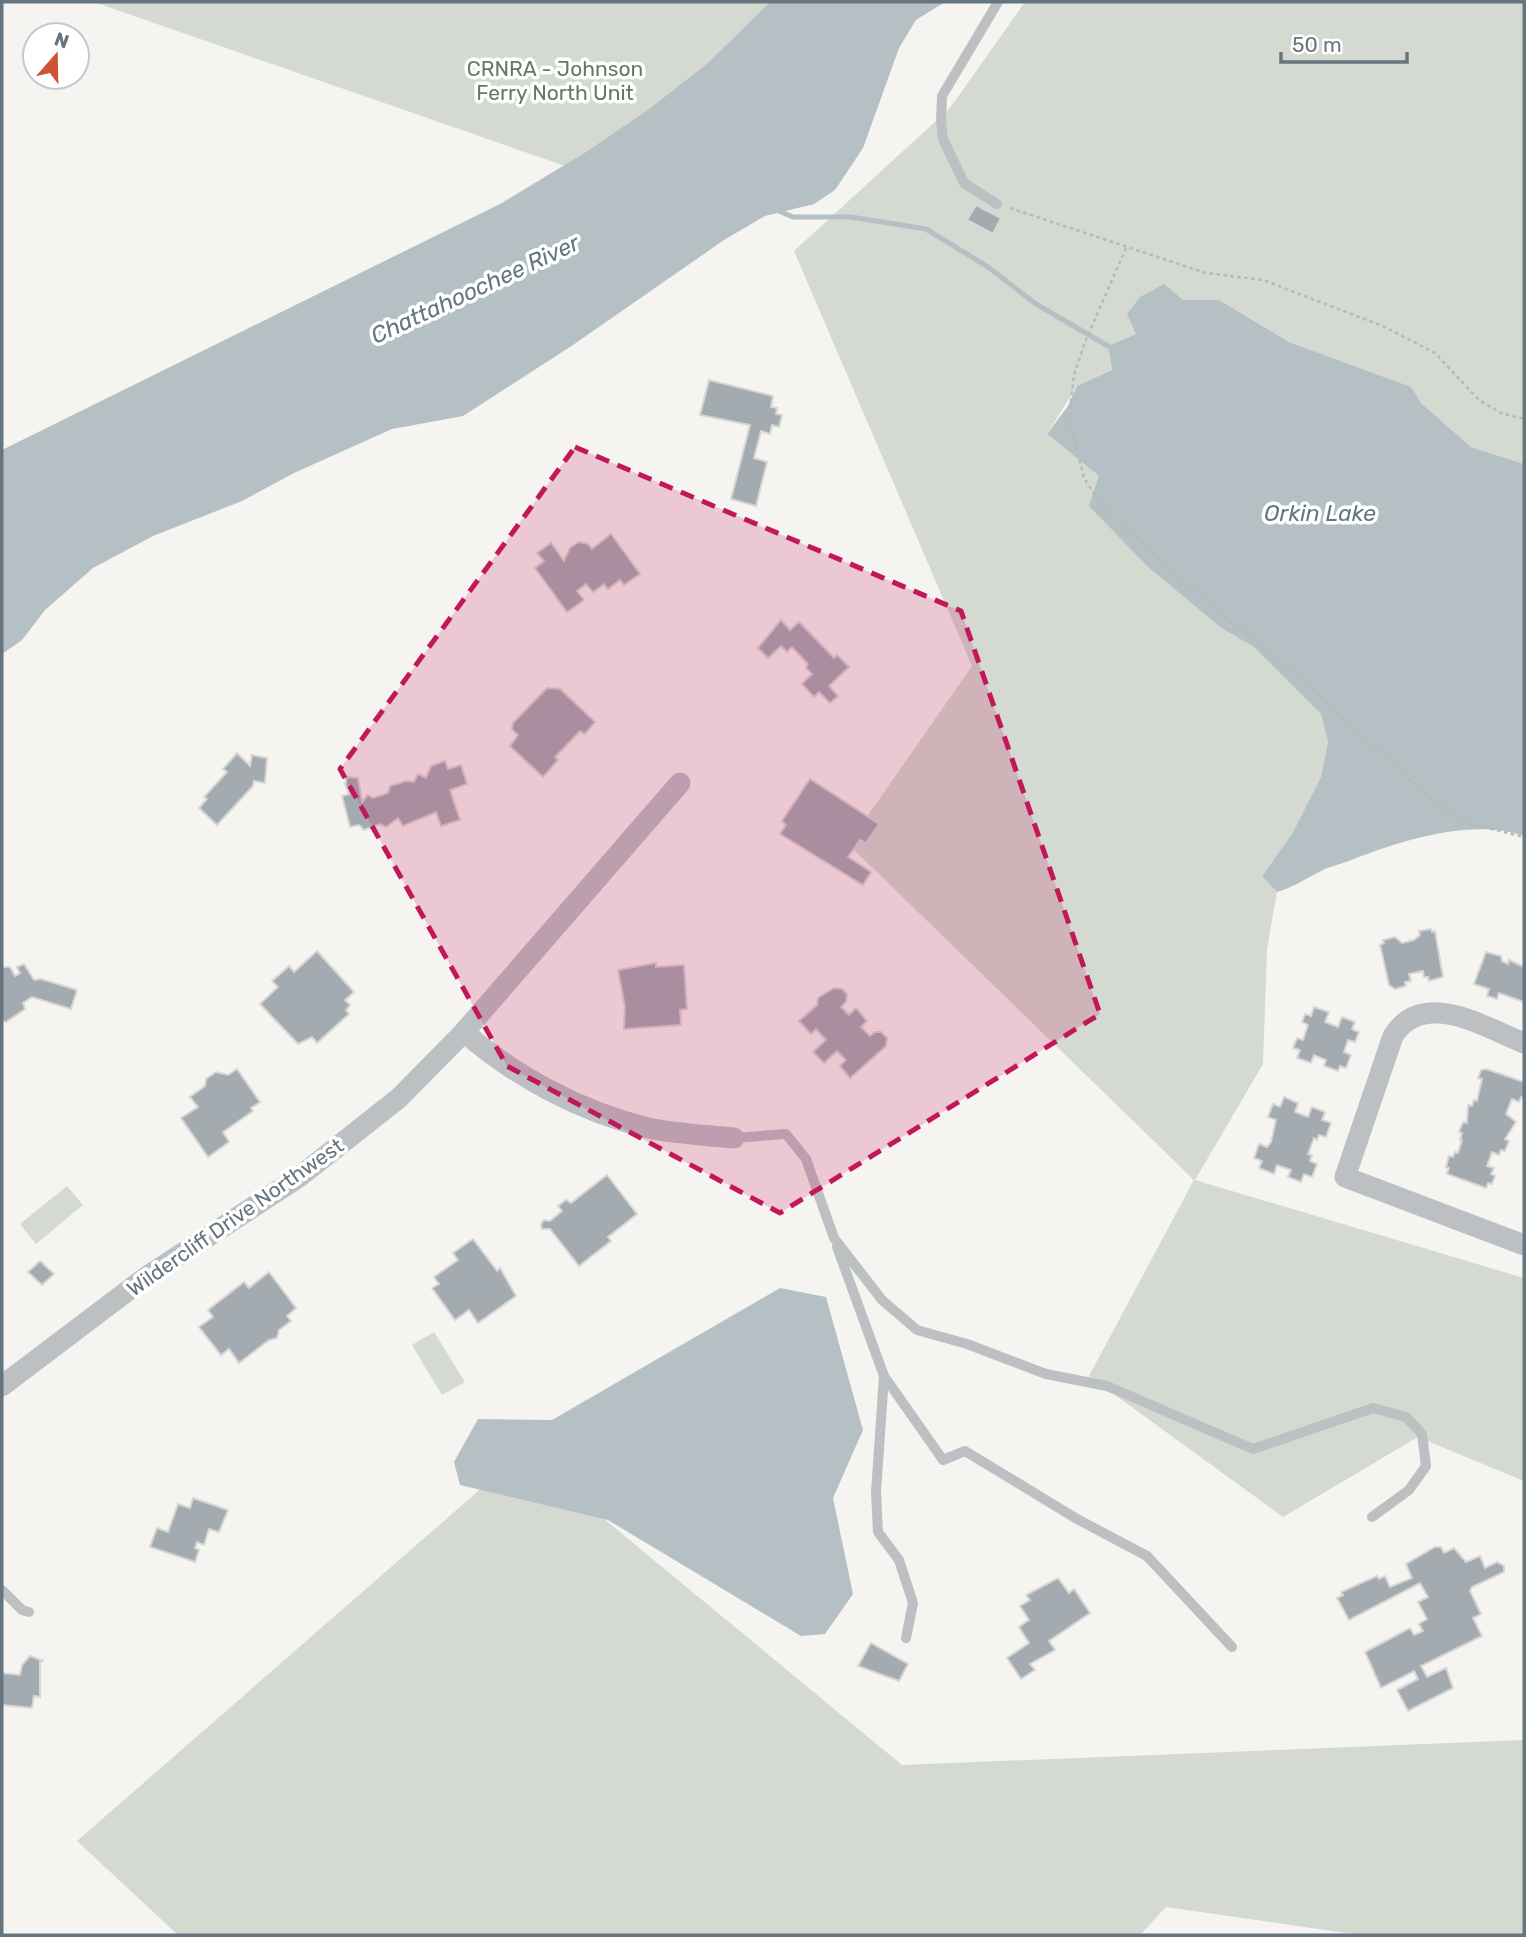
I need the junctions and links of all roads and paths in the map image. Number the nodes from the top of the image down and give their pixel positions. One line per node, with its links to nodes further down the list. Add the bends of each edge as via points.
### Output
1 (998, 2): 2 (lane, via 943,96 941,120 943,139 964,183)
2 (997, 204): 3 (path)
3 (1126, 248): 4 (path, via 1206,273 1263,280 1385,327 1435,353 1479,400); 6 (path, via 1074,376 1069,419 1084,478 1104,509 1300,678 1434,802 1464,822)
4 (1524, 419)
5 (680, 783): 7 (street, Wildercliff Drive Northwest)
6 (1524, 837)
7 (464, 1032): 9 (street, via 487,1053 598,1114 650,1129); 13 (street, Wildercliff Drive Northwest, via 399,1098 299,1177 146,1277)
8 (1524, 1043): 11 (street, via 1439,1012 1407,1019 1393,1036 1345,1177)
9 (734, 1138): 10 (lane, via 786,1134 806,1159)
10 (834, 1238): 12 (lane); 14 (lane, via 883,1300 918,1330 1046,1374 1107,1387 1253,1449 1373,1408 1406,1417 1422,1434 1426,1466 1409,1490)
11 (1524, 1245)
12 (884, 1376): 17 (lane, via 876,1492 878,1532 899,1560 913,1603); 18 (lane, via 943,1460 965,1451 1147,1556)
13 (2, 1385)
14 (1371, 1517)
15 (2, 1590): 16 (lane)
16 (29, 1612)
17 (906, 1638)
18 (1232, 1647)

